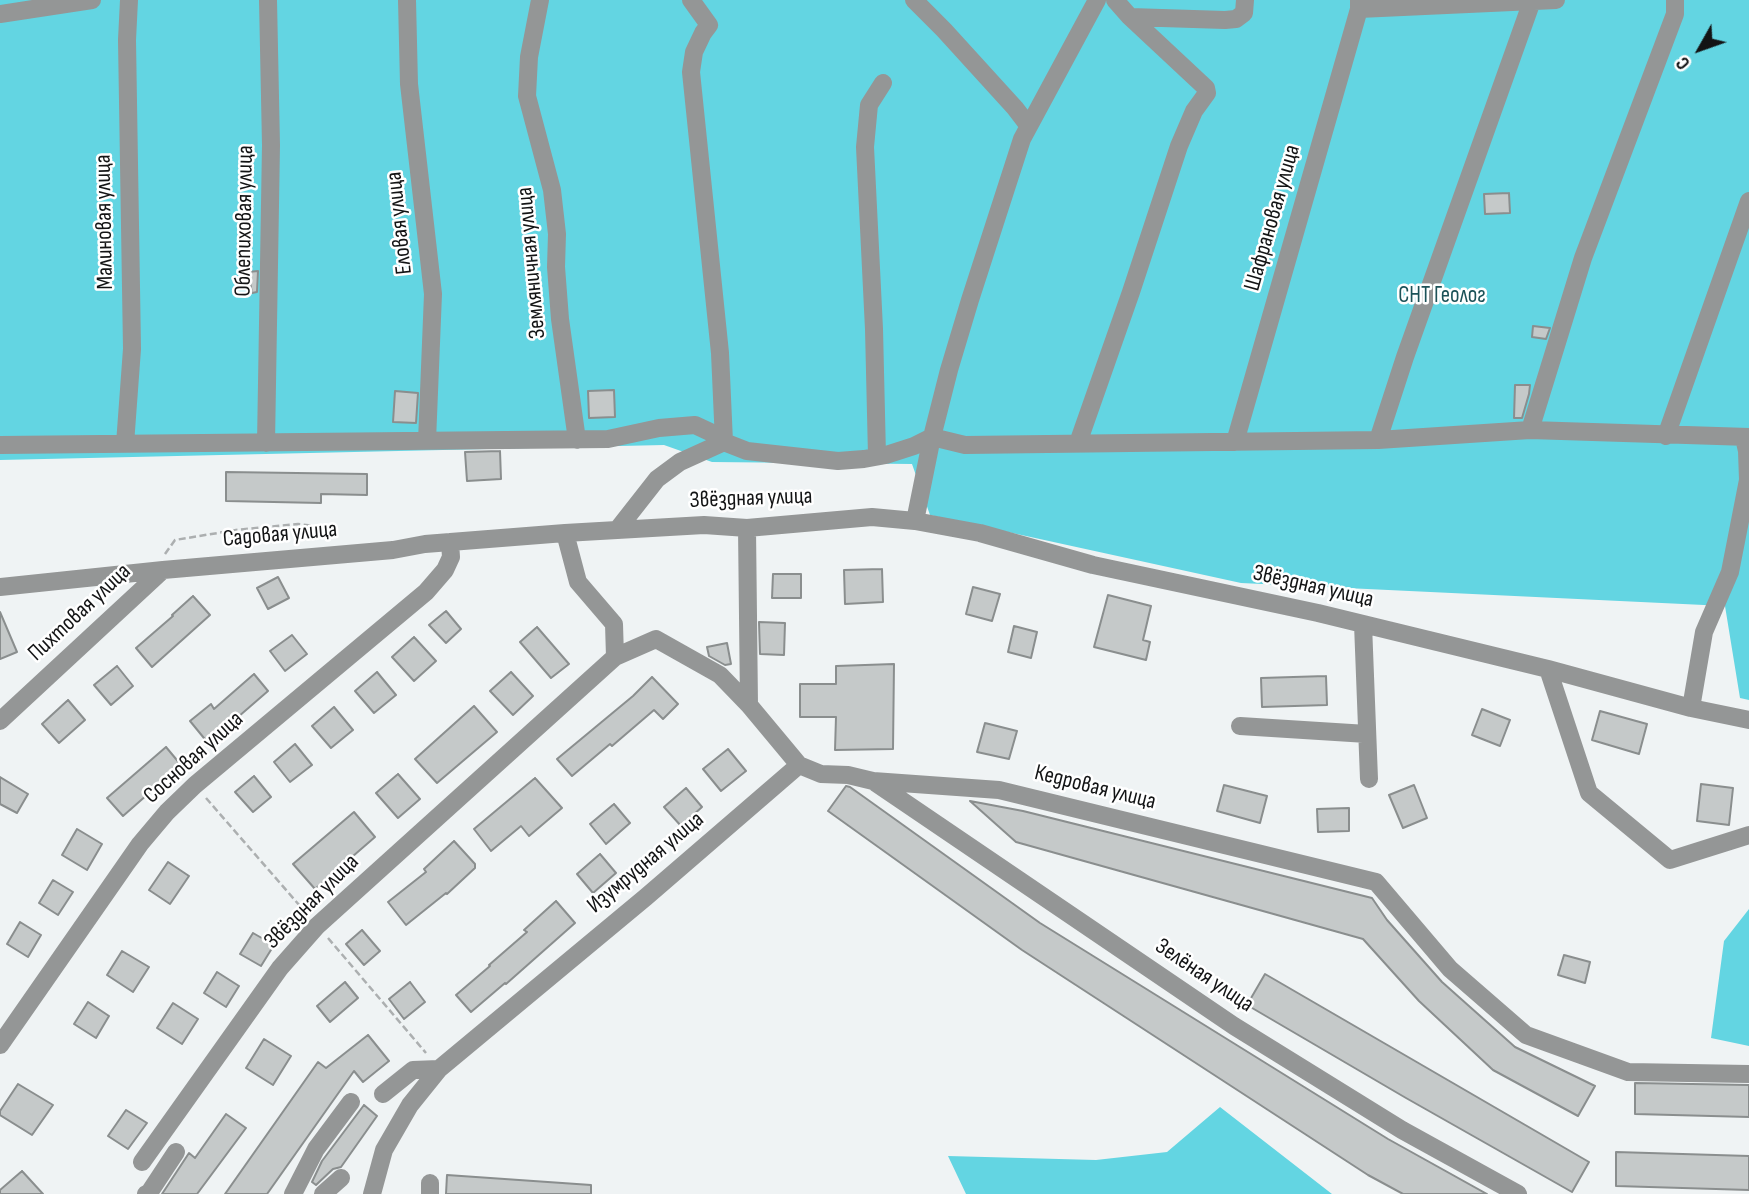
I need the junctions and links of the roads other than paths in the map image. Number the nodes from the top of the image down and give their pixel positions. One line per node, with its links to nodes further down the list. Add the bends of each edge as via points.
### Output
1 (92, 0): 16 (street)
2 (129, 0): 32 (street, Малиновая улица, via 132,349)
3 (268, 0): 30 (street, Облепиховая улица, via 271,145)
4 (407, 0): 27 (street, Еловая улица, via 409,84 433,295)
5 (540, 0): 25 (street, Земляничная улица, via 527,96 552,190 560,319)
6 (691, 0): 28 (street, via 709,25 694,52 691,72 720,353)
7 (914, 0): 19 (street)
8 (1097, 0): 19 (street)
9 (1115, 0): 17 (street)
10 (1245, 0): 17 (street, via 1244,13 1236,19)
11 (1556, 0): 13 (street)
12 (1675, 0): 21 (street, via 1675,14 1583,258)
13 (1532, 1): 14 (street); 26 (street)
14 (1461, 2): 15 (street)
15 (1359, 4): 29 (street, Шафрановая улица)
16 (0, 14)
17 (1130, 17): 31 (street, via 1208,93 1194,111 1179,146)
18 (883, 83): 34 (street, via 869,105 865,147)
19 (1028, 125): 22 (street, via 970,299)
20 (1749, 201): 23 (street)
21 (1530, 430): 23 (street); 26 (street)
22 (932, 436): 31 (street, via 965,444); 34 (street); 35 (street)
23 (1666, 436): 24 (street)
24 (1746, 438): 46 (street, via 1748,480 1730,572 1704,632)
25 (577, 440): 27 (street); 28 (street, via 695,425)
26 (1378, 440): 29 (street)
27 (426, 441): 30 (street)
28 (724, 442): 34 (street, via 747,451 838,461); 37 (street, via 680,462 657,479)
29 (1235, 442): 31 (street)
30 (266, 443): 32 (street)
31 (1078, 443)
32 (125, 444): 33 (street)
33 (0, 445)
34 (877, 456)
35 (915, 521): 36 (street, Звёздная улица, via 872,517); 42 (street, Звёздная улица)
36 (747, 528): 37 (street, Звёздная улица, via 704,525); 45 (street)
37 (617, 530): 38 (street, Звёздная улица)
38 (565, 533): 39 (street, Садовая улица); 43 (street, via 578,582 614,624)
39 (450, 542): 40 (street, Садовая улица); 55 (street, Сосновая улица, via 448,564 426,592 167,812)
40 (158, 570): 41 (street, Садовая улица); 48 (street, Пихтовая улица)
41 (0, 587)
42 (1363, 624): 44 (street, Звёздная улица); 50 (street)
43 (615, 657): 45 (street, Звёздная улица, via 656,639 720,675); 61 (street, Звёздная улица, via 317,926 280,968)
44 (1548, 669): 46 (street, Звёздная улица); 54 (street, via 1589,793 1670,860)
45 (749, 705): 51 (street)
46 (1691, 708): 47 (street, Звёздная улица)
47 (1749, 720)
48 (0, 721)
49 (1240, 726): 50 (street)
50 (1367, 734): 52 (street)
51 (799, 765): 53 (street, Кедровая улица, via 821,774); 56 (street, Изумрудная улица)
52 (1368, 779)
53 (873, 781): 57 (street, Кедровая улица, via 999,790 1376,882 1450,969 1526,1035 1628,1072); 68 (street, Зелёная улица, via 1234,1026 1402,1130)
54 (1749, 835)
55 (0, 1045)
56 (439, 1069): 58 (street, via 413,1070); 67 (street, Изумрудная улица, via 410,1105 384,1150)
57 (1749, 1074)
58 (383, 1094)
59 (351, 1102): 63 (street, via 316,1149)
60 (176, 1152): 64 (street)
61 (142, 1162)
62 (341, 1178): 66 (street)
63 (295, 1191): 65 (street)
64 (145, 1194)
65 (317, 1194)
66 (323, 1194)
67 (372, 1194)
68 (1518, 1194)

